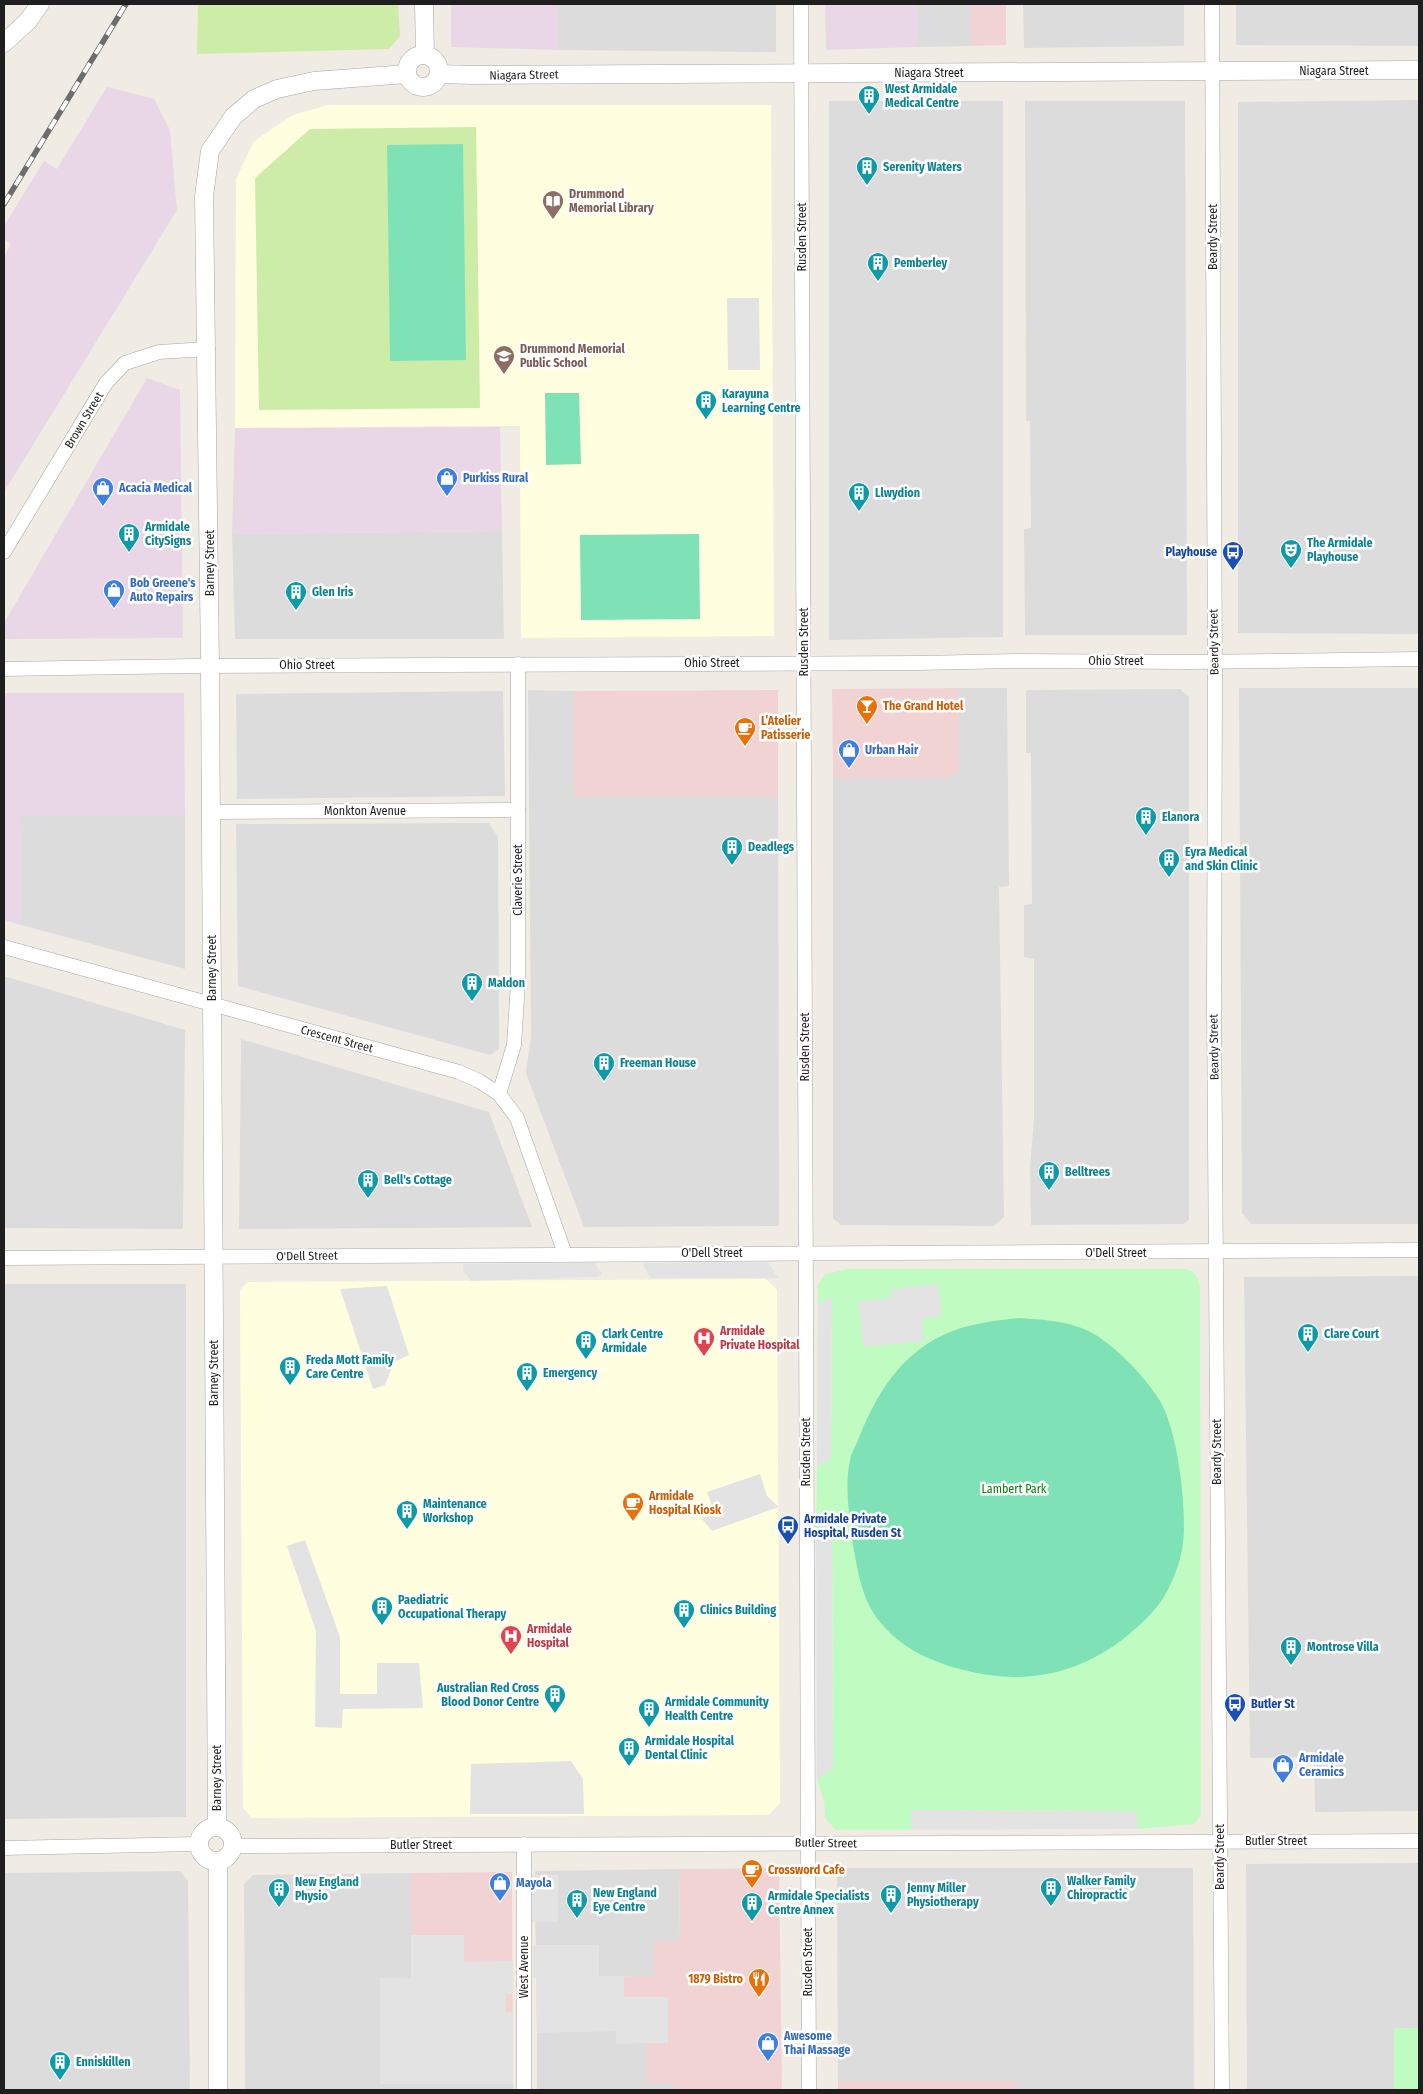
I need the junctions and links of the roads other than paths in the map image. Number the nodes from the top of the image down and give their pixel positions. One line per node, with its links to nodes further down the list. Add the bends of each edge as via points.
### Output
1 (40, 4): 5 (street, via 28,21)
2 (424, 4): 6 (street)
3 (801, 4): 11 (street, Rusden Street)
4 (1212, 4): 8 (street, Beardy Street)
5 (4, 43)
6 (425, 55): 9 (street, via 411,60); 10 (street, via 437,64)
7 (1419, 70): 8 (street, Niagara Street)
8 (1212, 72): 11 (street, Niagara Street); 15 (street, Beardy Street)
9 (407, 74): 10 (street, via 420,87 433,85); 12 (street, Barney Street, via 314,81 277,89 254,99 233,117 210,151 204,196)
10 (439, 74): 11 (street, Niagara Street)
11 (802, 74): 16 (street, Rusden Street)
12 (208, 349): 13 (street, Brown Street, via 159,352 125,363 106,383); 18 (street, Barney Street)
13 (4, 552)
14 (1419, 659): 15 (street, Ohio Street)
15 (1214, 661): 16 (street, Ohio Street); 27 (street, Beardy Street)
16 (804, 663): 17 (street, Ohio Street); 26 (street, Rusden Street)
17 (518, 664): 18 (street, Ohio Street); 20 (street, Claverie Street)
18 (210, 666): 19 (street, Ohio Street); 21 (street, Barney Street)
19 (4, 669)
20 (518, 810): 21 (street, Monkton Avenue); 24 (street, Claverie Street, via 518,984 514,1045)
21 (211, 812): 23 (street, Barney Street)
22 (4, 947): 23 (street, Crescent Street)
23 (212, 1005): 24 (street, Crescent Street, via 459,1072); 29 (street, Barney Street)
24 (499, 1094): 28 (street, Crescent Street, via 517,1118)
25 (1419, 1250): 27 (street, O'Dell Street)
26 (806, 1252): 27 (street, O'Dell Street); 28 (street, O'Dell Street); 33 (street, Rusden Street)
27 (1216, 1252): 34 (street, Beardy Street)
28 (565, 1254): 29 (street, O'Dell Street)
29 (213, 1257): 30 (street, O'Dell Street); 31 (street, Barney Street)
30 (4, 1258)
31 (217, 1826): 35 (street, via 207,1828); 37 (street, via 232,1837)
32 (1419, 1841): 34 (street, Butler Street)
33 (807, 1842): 34 (street, Butler Street); 36 (street, Butler Street); 42 (street, Rusden Street)
34 (1220, 1842): 43 (street, Beardy Street)
35 (198, 1844): 38 (street); 39 (street, via 205,1858)
36 (524, 1844): 37 (street, Butler Street); 41 (street, West Avenue)
37 (234, 1846): 39 (street, via 228,1857)
38 (4, 1848)
39 (218, 1862): 40 (street)
40 (218, 2090)
41 (524, 2090)
42 (809, 2090)
43 (1222, 2090)

